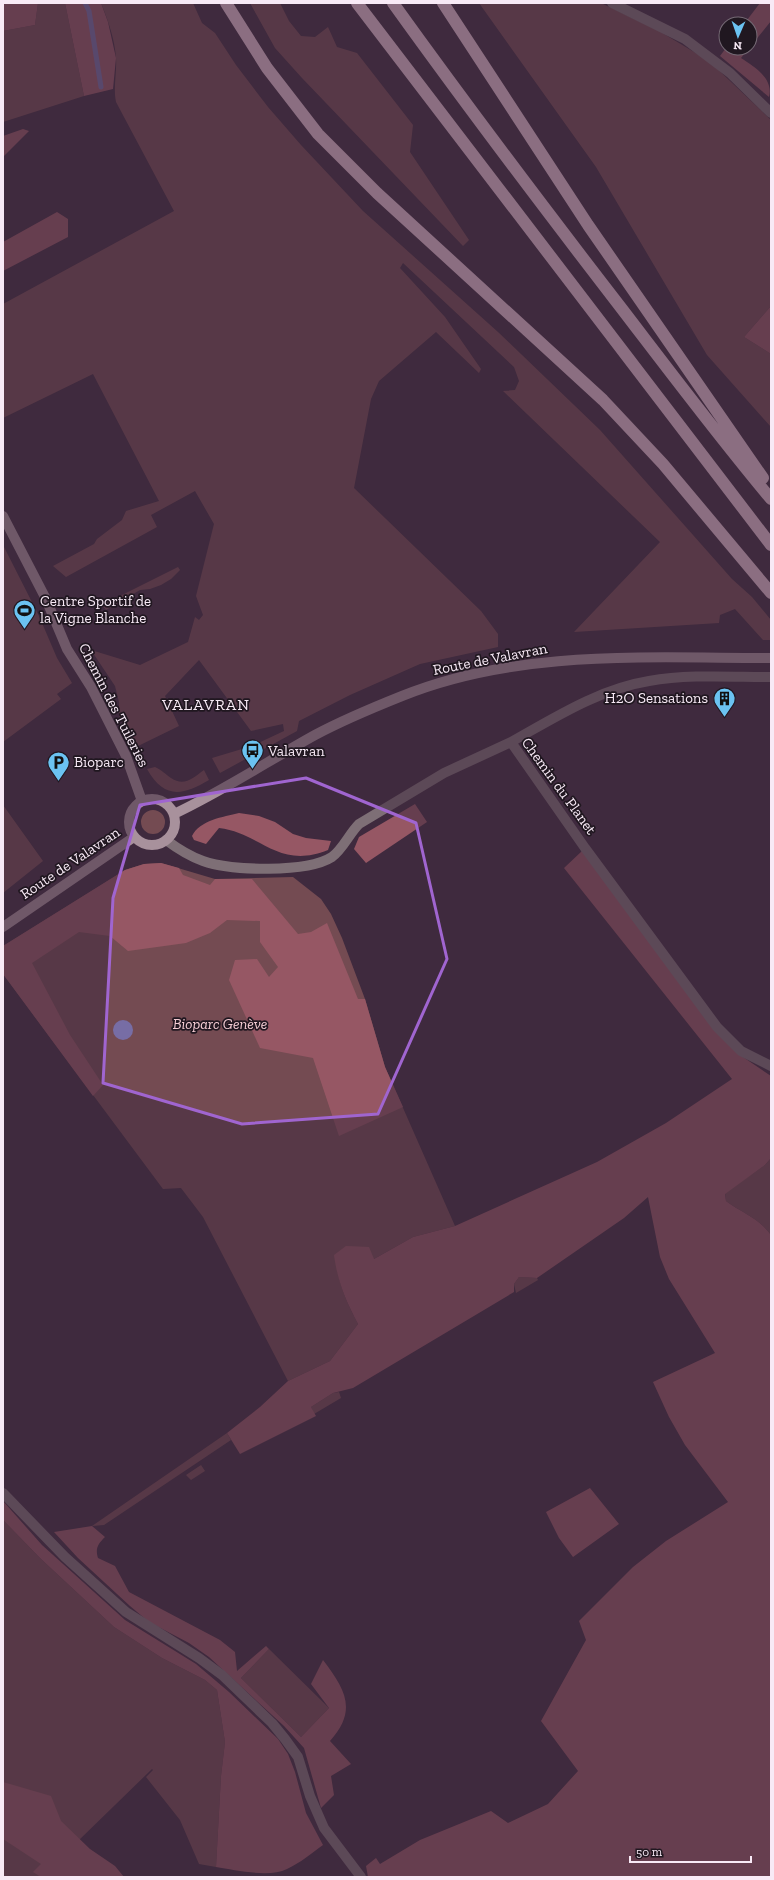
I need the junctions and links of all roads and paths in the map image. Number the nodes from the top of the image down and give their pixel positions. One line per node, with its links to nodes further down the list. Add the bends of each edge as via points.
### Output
1 (226, 3): 11 (highway, via 267,68 318,134 388,203 603,400 663,464)
2 (356, 3): 10 (highway)
3 (393, 3): 8 (highway, via 540,203 726,445)
4 (443, 3): 7 (highway, via 588,225)
5 (612, 3): 6 (street, via 684,39 730,73)
6 (771, 113)
7 (771, 489)
8 (771, 499)
9 (3, 516): 15 (street, Chemin des Tuileries, via 46,599 68,649 126,756)
10 (771, 545)
11 (771, 593)
12 (771, 658): 16 (street, Route de Valavran, via 566,660 507,668 437,684 403,696 316,735)
13 (771, 677): 14 (street, via 676,677 647,681 601,695 556,716)
14 (511, 742): 18 (street, Chemin du Planet, via 444,773 359,824 338,851 327,860 279,868 232,867 191,856); 20 (street, Chemin du Planet, via 585,848 717,1026 741,1051)
15 (142, 801): 16 (street, via 157,799 170,807); 17 (street, via 129,815 129,827)
16 (174, 814): 18 (street, via 174,828)
17 (134, 838): 18 (street, via 153,845); 19 (street, Route de Valavran)
18 (166, 840)
19 (3, 927)
20 (771, 1066)
21 (3, 1493): 22 (street, via 65,1557 126,1612 199,1658 272,1723 286,1738 298,1757 310,1796 324,1828)
22 (362, 1877)

